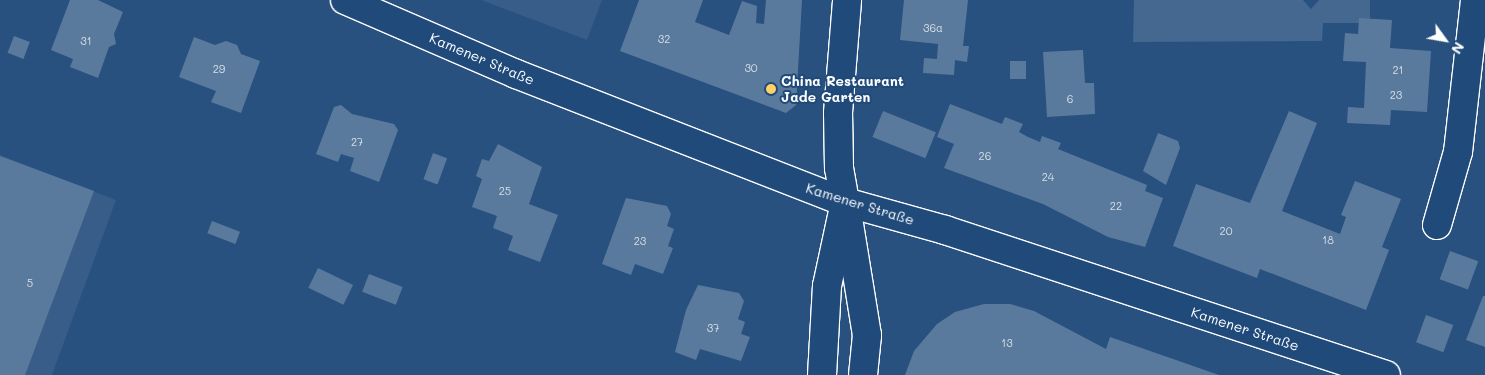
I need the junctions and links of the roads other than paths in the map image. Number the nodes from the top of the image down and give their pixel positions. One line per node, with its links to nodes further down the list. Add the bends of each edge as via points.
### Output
1 (345, 0): 4 (street, Kamener Straße, via 516,74)
2 (847, 0): 4 (street, via 839,168)
3 (1475, 0): 5 (street, via 1458,152)
4 (845, 202): 6 (street, via 827,286); 7 (street, via 867,335); 8 (street, Kamener Straße, via 960,234)
5 (1437, 225)
6 (822, 375)
7 (863, 375)
8 (1386, 375)

